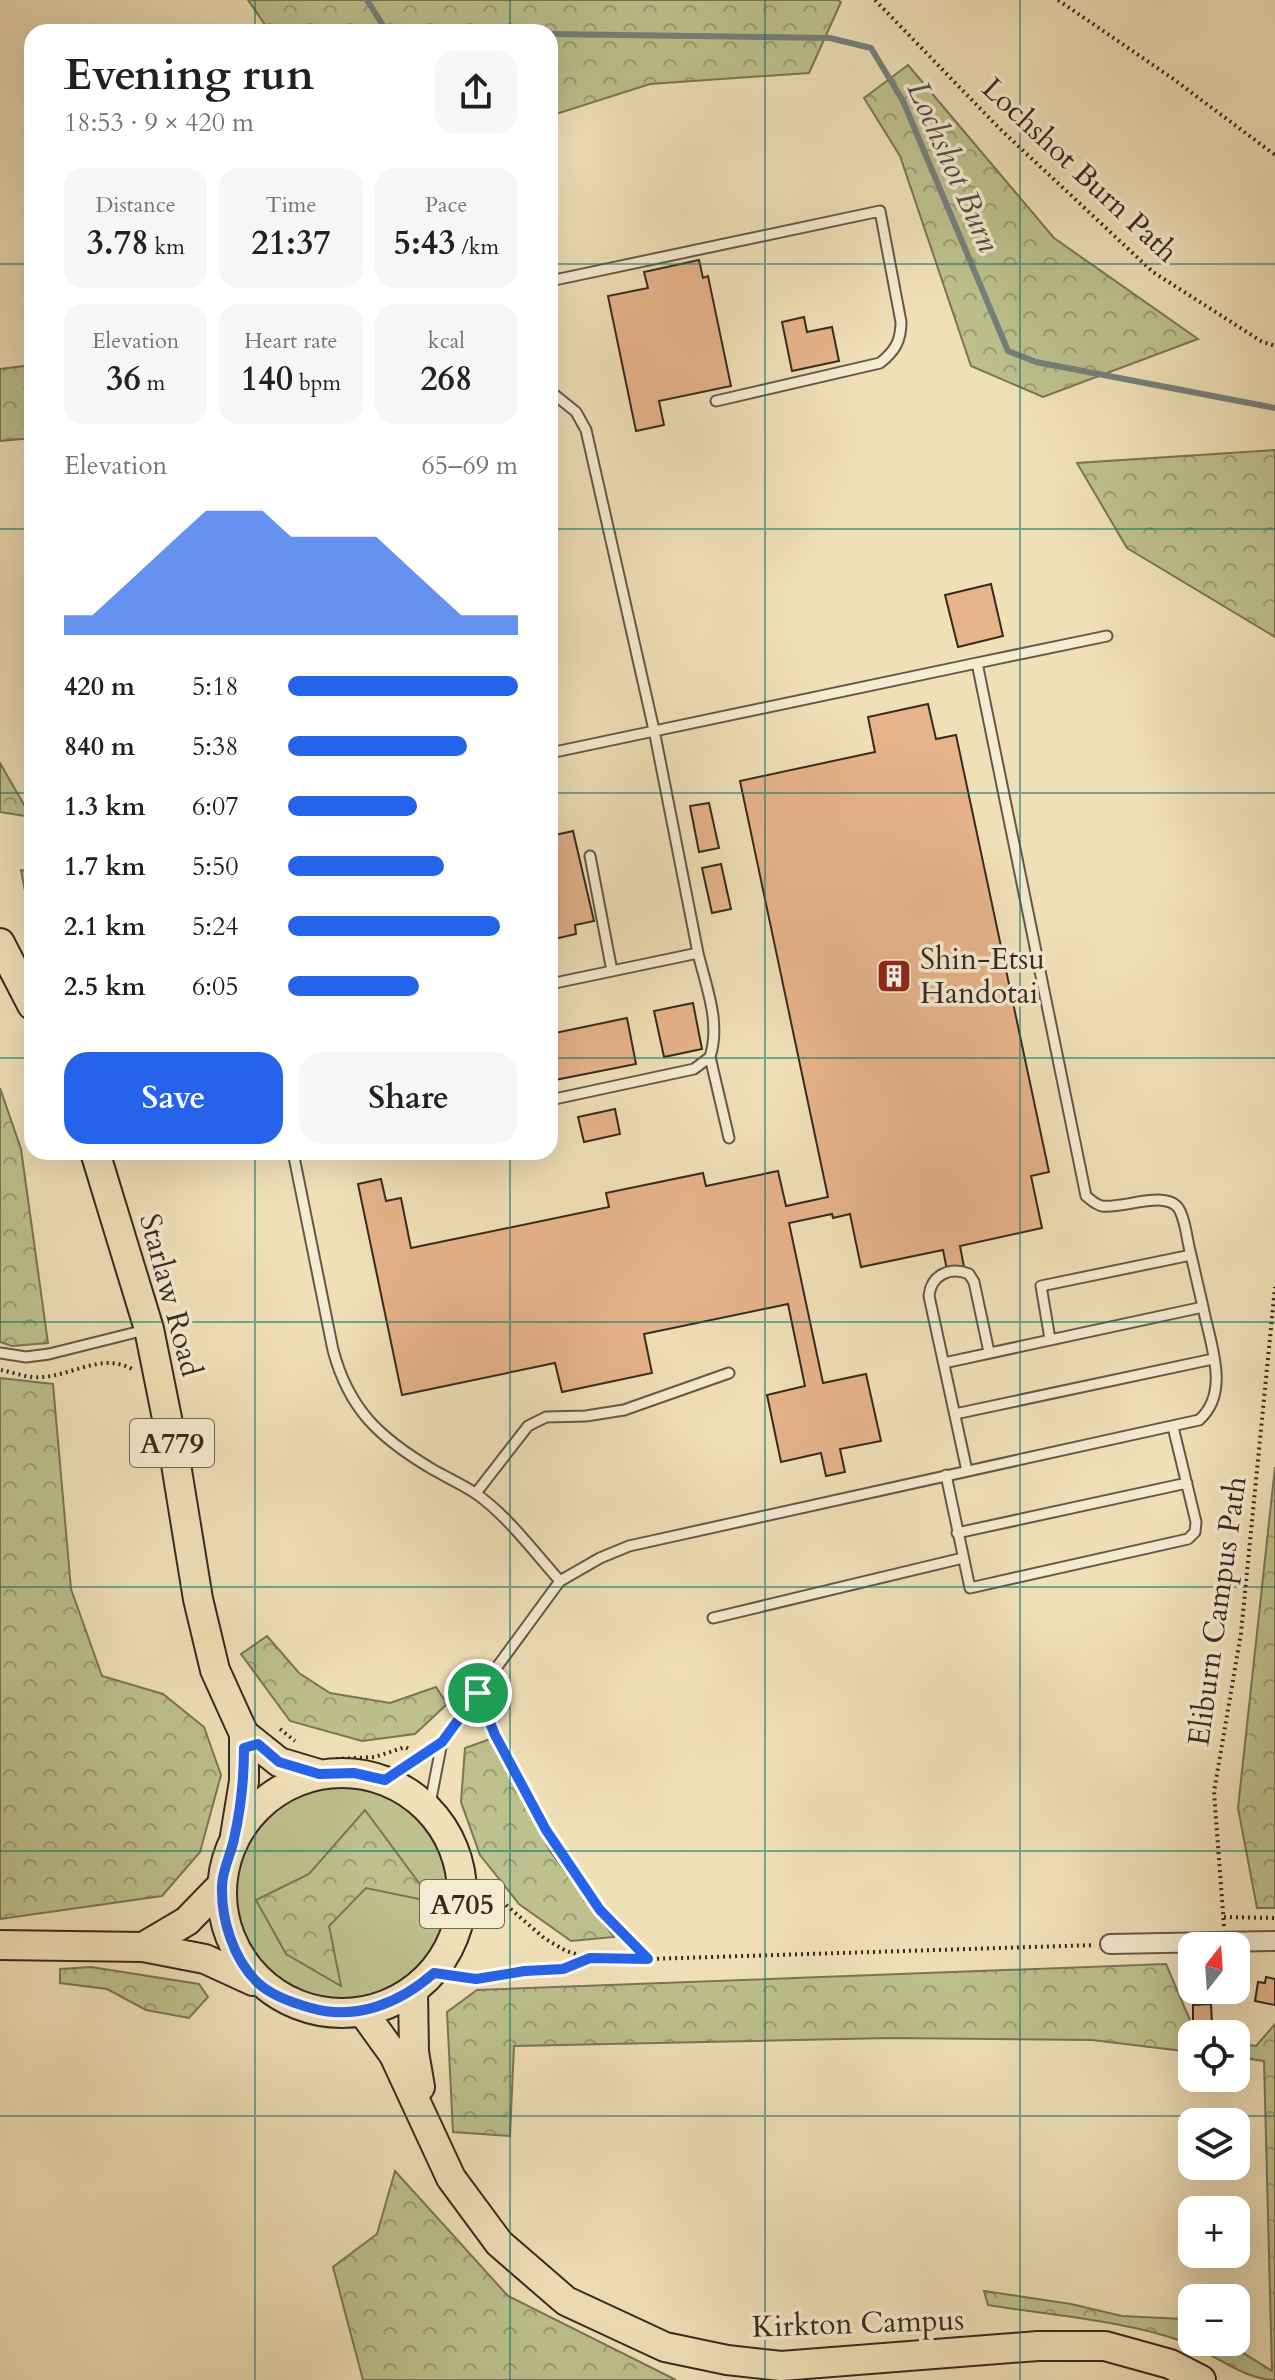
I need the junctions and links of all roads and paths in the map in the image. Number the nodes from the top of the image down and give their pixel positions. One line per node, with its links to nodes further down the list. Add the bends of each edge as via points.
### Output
1 (875, 0): 5 (path, Lochshot Burn Path, via 1009,137 1153,272)
2 (1058, 0): 3 (path)
3 (1275, 155)
4 (558, 279): 7 (lane, via 880,211 901,322 901,337 892,353 880,363)
5 (1275, 346)
6 (558, 397): 10 (lane, via 576,412 586,430)
7 (716, 401)
8 (1107, 636): 9 (lane)
9 (977, 663): 10 (lane); 23 (lane, via 1086,1196 1100,1206 1173,1201 1180,1209)
10 (654, 730): 11 (lane); 14 (lane)
11 (558, 751)
12 (590, 856): 15 (lane)
13 (0, 943): 17 (main road)
14 (698, 953): 15 (lane); 18 (lane, via 715,1024)
15 (612, 971): 16 (lane)
16 (558, 982)
17 (24, 990)
18 (710, 1057): 19 (lane, via 694,1069); 20 (lane)
19 (558, 1098)
20 (729, 1138)
21 (97, 1160): 26 (main road, Starlaw Road / A779)
22 (297, 1160): 40 (lane, via 333,1350 352,1401 396,1448)
23 (1191, 1255): 25 (lane); 27 (lane, via 1041,1286)
24 (1275, 1287): 59 (path, Eliburn Campus Path, via 1241,1633 1214,1792)
25 (1203, 1307): 27 (lane); 30 (lane)
26 (149, 1329): 29 (lane, via 49,1354); 49 (main road, Starlaw Road / A779, via 211,1656)
27 (1050, 1339): 28 (lane)
28 (989, 1352): 31 (lane); 31 (lane, via 974,1282 962,1271 947,1272 931,1283 929,1296)
29 (0, 1353)
30 (1213, 1359): 35 (lane); 36 (lane, via 1218,1386 1210,1410 1199,1420)
31 (944, 1363): 35 (lane)
32 (0, 1369): 33 (path, via 34,1377 106,1362)
33 (133, 1369)
34 (729, 1373): 40 (lane, via 624,1410 546,1417 528,1426)
35 (955, 1414): 37 (lane)
36 (1173, 1427): 37 (lane); 39 (lane)
37 (967, 1471): 38 (lane)
38 (946, 1475): 41 (lane); 43 (lane, via 629,1546)
39 (1187, 1483): 41 (lane); 42 (lane, via 1196,1522 1188,1539 970,1588)
40 (476, 1493): 43 (lane)
41 (957, 1533): 42 (lane)
42 (963, 1558): 44 (lane)
43 (560, 1581): 45 (lane)
44 (713, 1618)
45 (478, 1693): 46 (path); 50 (lane)
46 (484, 1710): 47 (path); 69 (path, via 546,1830 600,1910)
47 (476, 1721)
48 (279, 1728): 51 (path)
49 (244, 1734): 53 (main road, A779, via 279,1762); 56 (main road, A779, via 244,1781)
50 (442, 1742): 52 (lane); 55 (lane)
51 (298, 1743)
52 (420, 1757): 53 (path, via 405,1747); 54 (lane)
53 (327, 1767): 54 (main road, A705); 56 (main road, A705, via 264,1801)
54 (385, 1780): 55 (main road, A705)
55 (429, 1809): 58 (main road, A705, via 455,1848)
56 (235, 1838): 57 (main road, A705)
57 (222, 1885): 67 (main road, A705, via 187,1921); 71 (main road, A705, via 228,1931)
58 (463, 1885): 68 (path, via 498,1898 544,1938); 70 (main road, A705, via 461,1919)
59 (1224, 1917): 60 (path); 61 (path, Eliburn Campus Path)
60 (1275, 1918)
61 (1224, 1932)
62 (1250, 1941): 63 (street)
63 (1275, 1941)
64 (1178, 1942): 65 (street)
65 (1110, 1944): 69 (path)
66 (0, 1945): 67 (main road, A705)
67 (143, 1947): 71 (main road, A705, via 205,1959)
68 (590, 1958): 69 (path); 70 (path, via 563,1969 476,1979)
69 (648, 1959)
70 (434, 1973): 72 (main road, A705)
71 (257, 1983): 73 (main road, A705, via 326,2013)
72 (413, 1992): 73 (main road, A705); 74 (main road, via 414,2052)
73 (363, 2012): 74 (main road, via 394,2055)
74 (425, 2117): 75 (main road, Kirkton Campus, via 451,2178 499,2243 566,2301 665,2347 781,2366 1038,2346 1105,2346 1170,2364)
75 (1201, 2380)

